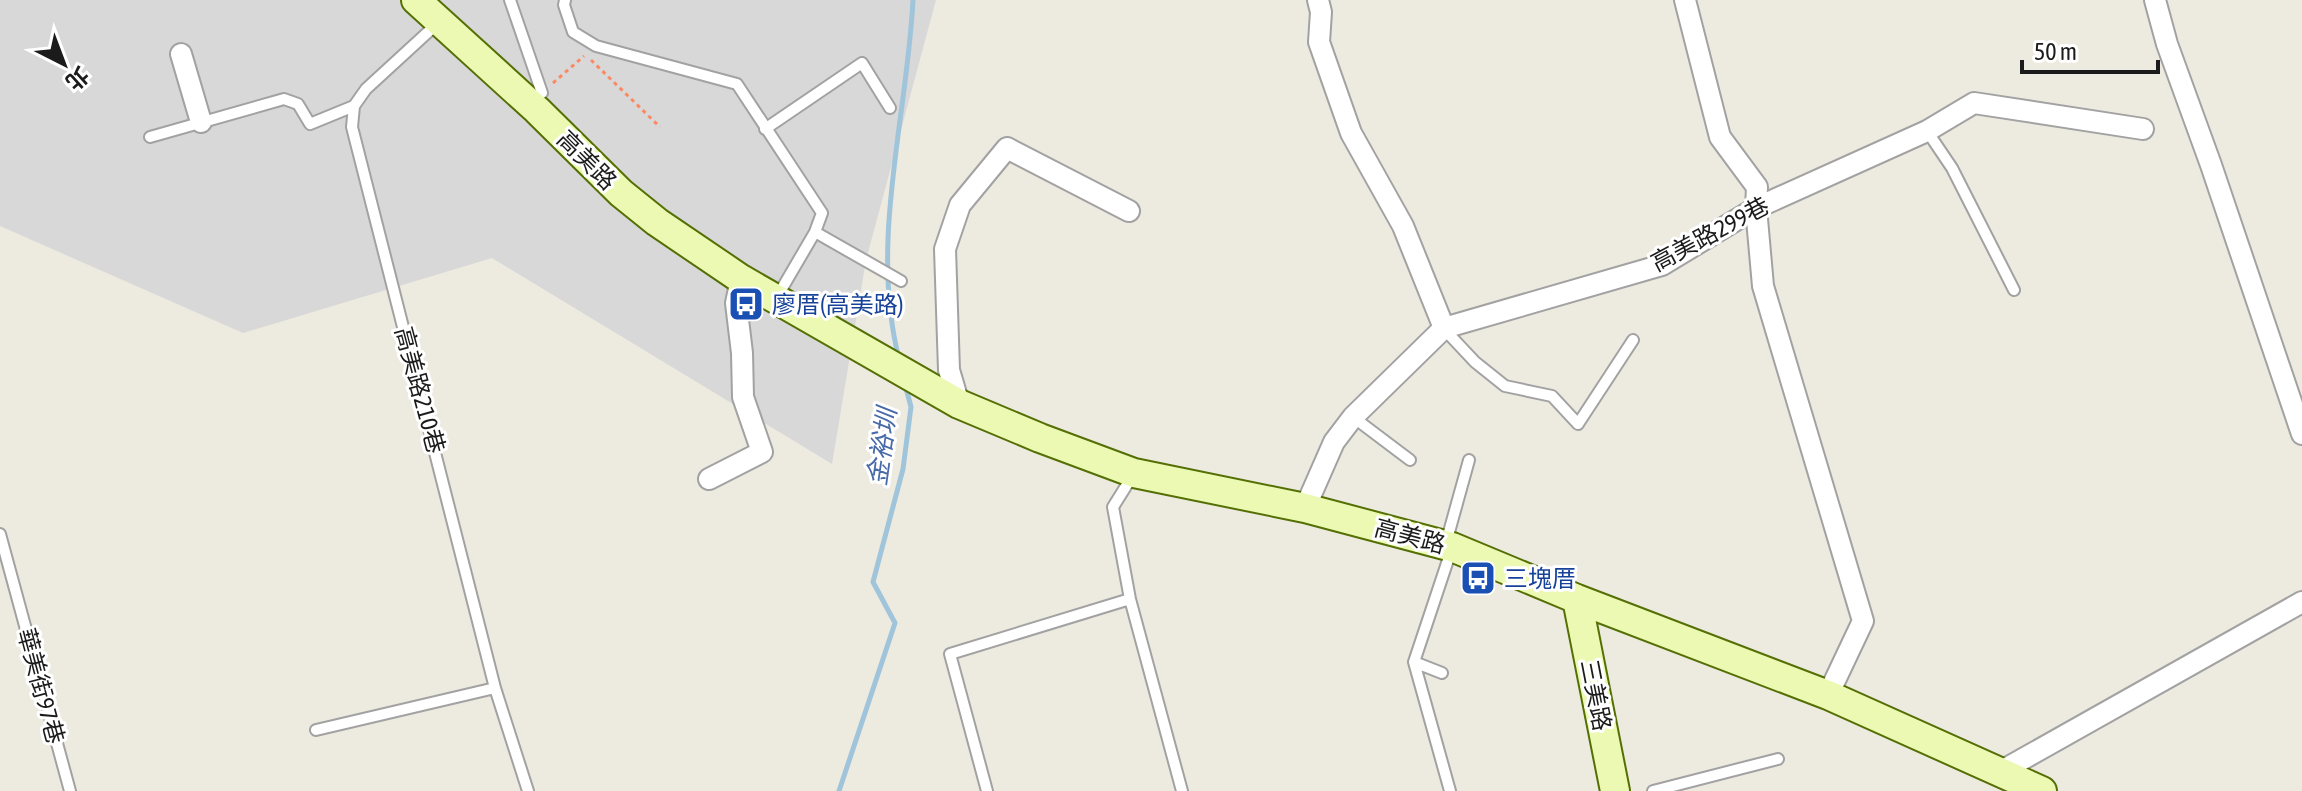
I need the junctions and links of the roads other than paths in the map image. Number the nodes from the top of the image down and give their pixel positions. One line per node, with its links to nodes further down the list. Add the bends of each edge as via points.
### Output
1 (416, 0): 7 (street, 高美路)
2 (510, 0): 9 (lane)
3 (565, 0): 13 (lane, via 573,32 596,46 737,84)
4 (1318, 0): 24 (street, via 1319,42 1351,133 1403,226)
5 (1685, 0): 17 (street, via 1720,137 1757,187)
6 (2155, 0): 28 (street)
7 (440, 20): 10 (lane); 20 (street, 高美路, via 621,193)
8 (181, 54): 12 (street)
9 (542, 93)
10 (354, 106): 12 (lane, via 310,124 298,104 284,99); 41 (lane, 高美路210巷, via 352,127)
11 (890, 108): 13 (lane, via 862,63)
12 (201, 122): 16 (lane)
13 (765, 129): 19 (lane, via 822,213)
14 (2143, 129): 15 (street, 高美路299巷, via 1974,103)
15 (1927, 131): 17 (street, 高美路299巷); 22 (lane, via 1952,168)
16 (150, 137)
17 (1756, 208): 24 (street, 高美路299巷, via 1662,265); 42 (street, via 1763,286 1863,621)
18 (1129, 211): 26 (street, via 1007,148 960,205 945,249 949,370)
19 (815, 232): 21 (lane); 23 (lane)
20 (741, 279): 23 (street, 高美路); 32 (street, via 736,303 743,397 762,452)
21 (901, 281)
22 (2014, 290)
23 (776, 299): 26 (street, 高美路)
24 (1444, 328): 25 (lane, via 1505,386 1552,396 1578,424); 27 (street, 高美路299巷)
25 (1633, 340)
26 (959, 404): 31 (street, 高美路)
27 (1353, 417): 29 (lane); 33 (street, 高美路299巷, via 1334,442)
28 (2302, 434)
29 (1410, 460)
30 (1469, 460): 35 (lane)
31 (1134, 473): 33 (street, 高美路); 36 (lane, via 1113,507)
32 (709, 479)
33 (1305, 508): 35 (street, 高美路)
34 (0, 538): 46 (lane, 華美街97巷)
35 (1449, 546): 37 (street, 高美路); 39 (lane)
36 (1130, 599): 48 (lane, via 950,654); 49 (lane)
37 (1577, 599): 42 (street, 高美路); 51 (street, 三美路)
38 (2302, 602): 45 (street)
39 (1414, 662): 40 (lane); 50 (lane)
40 (1442, 673)
41 (495, 688): 43 (lane); 47 (lane, 高美路210巷)
42 (1828, 695): 45 (street, 高美路)
43 (316, 730)
44 (1778, 759): 52 (lane)
45 (1998, 773): 53 (street, 高美路)
46 (70, 791)
47 (528, 791)
48 (987, 791)
49 (1182, 791)
50 (1450, 791)
51 (1615, 791)
52 (1653, 791)
53 (2042, 791)

